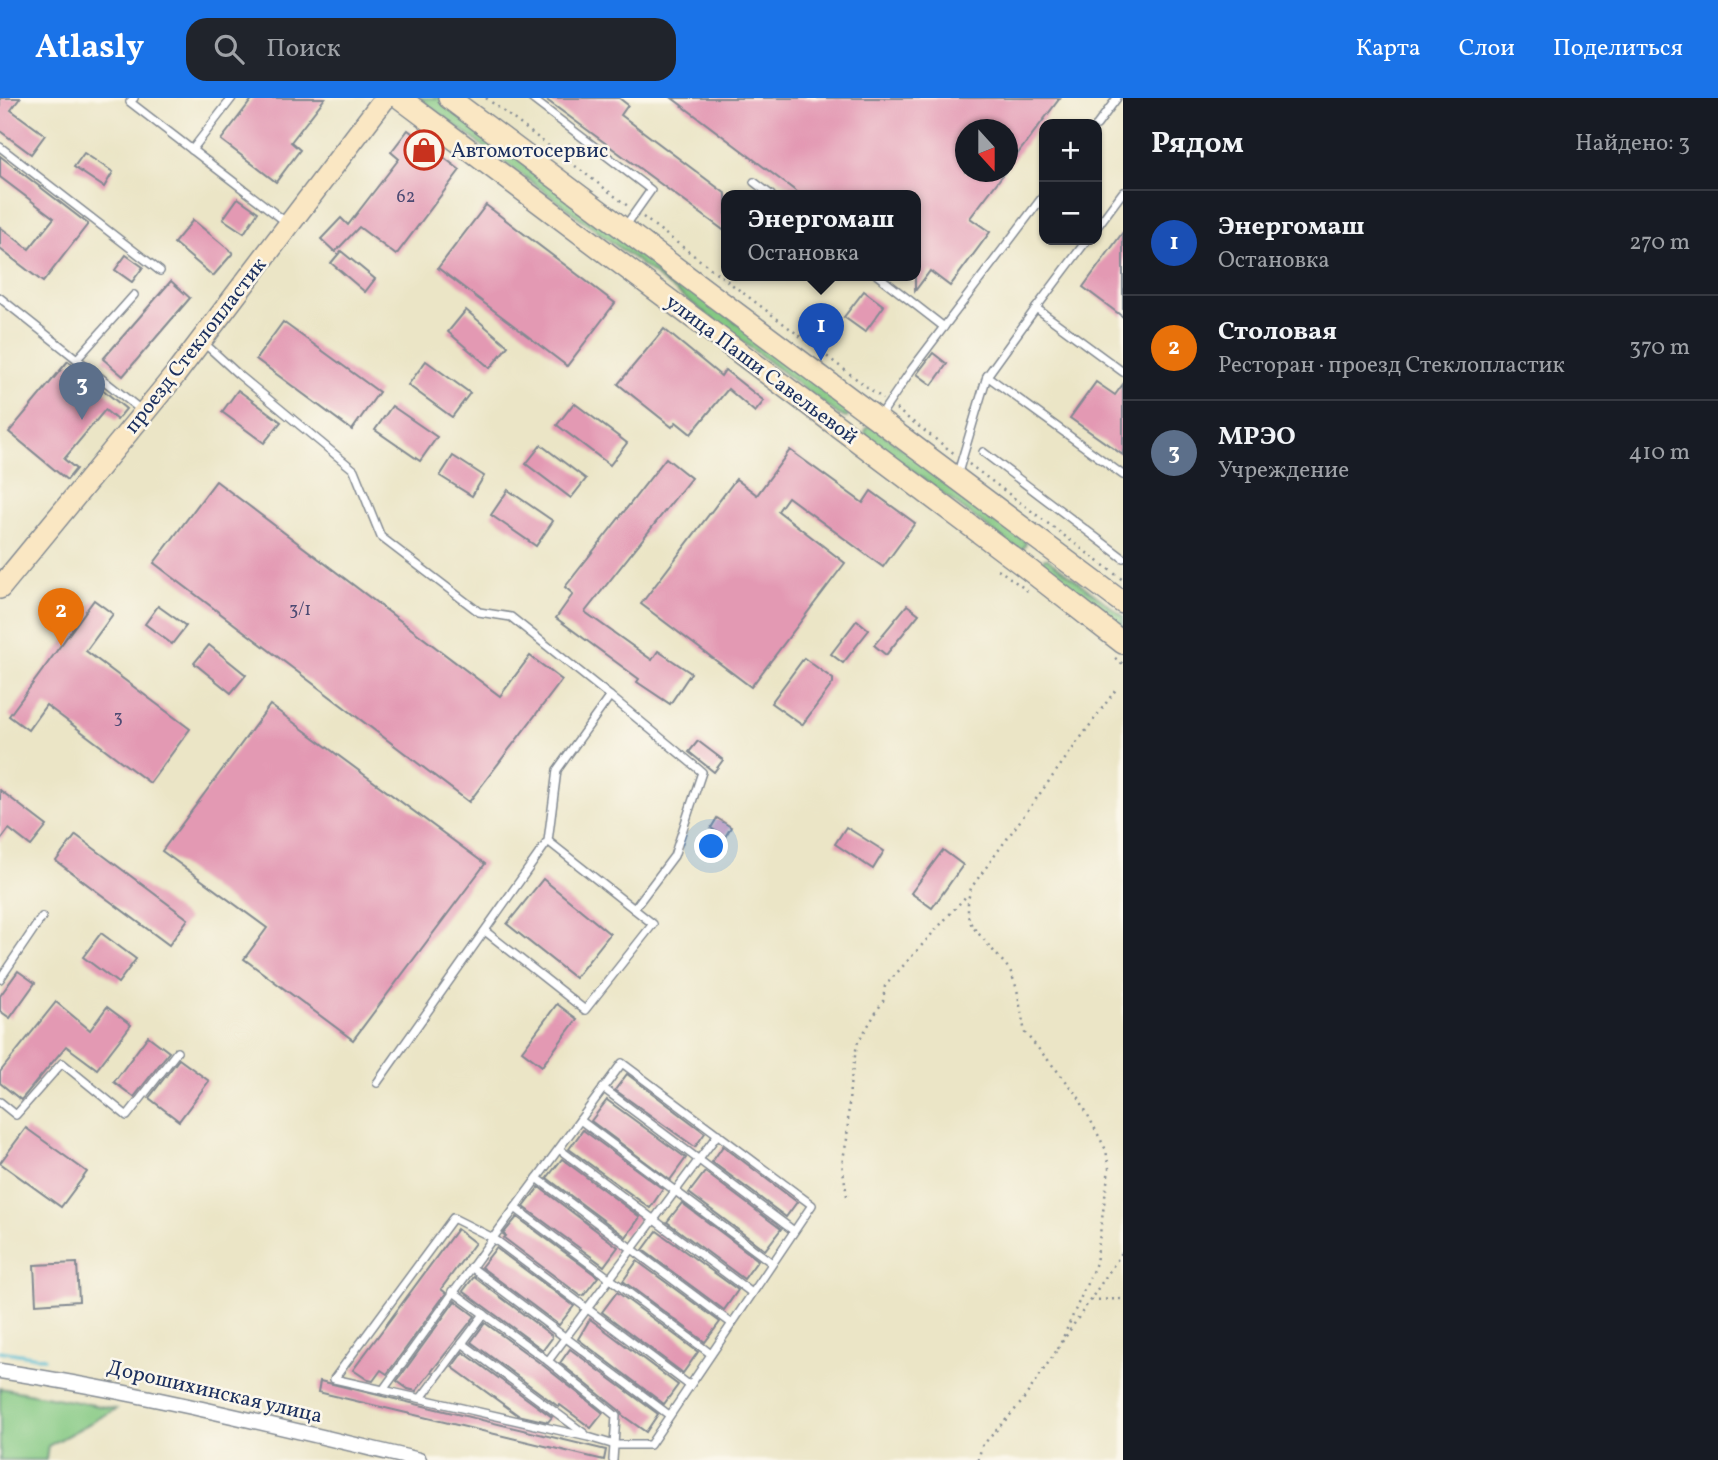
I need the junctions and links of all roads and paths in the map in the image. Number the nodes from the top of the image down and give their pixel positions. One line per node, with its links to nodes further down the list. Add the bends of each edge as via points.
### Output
1 (134, 98): 11 (lane, via 130,102)
2 (232, 98): 11 (lane)
3 (385, 98): 18 (street, проезд Стеклопластик)
4 (400, 98): 37 (street, улица Паши Савельевой)
5 (449, 98): 16 (street, улица Паши Савельевой)
6 (486, 98): 16 (path)
7 (531, 98): 16 (lane, via 651,190)
8 (1117, 98): 9 (lane)
9 (1101, 119)
10 (0, 147): 20 (lane)
11 (192, 150): 18 (lane)
12 (754, 182): 13 (lane)
13 (764, 190)
14 (1123, 192): 17 (lane)
15 (1039, 202): 25 (lane)
16 (629, 220): 30 (street, улица Паши Савельевой); 30 (path)
17 (1102, 220)
18 (288, 224): 26 (street, проезд Стеклопластик)
19 (1083, 245): 24 (lane)
20 (160, 271)
21 (885, 281): 25 (lane)
22 (134, 295): 27 (lane)
23 (0, 298): 27 (lane)
24 (1036, 308): 28 (lane); 29 (lane)
25 (944, 327): 30 (lane)
26 (201, 340): 31 (street, проезд Стеклопластик); 43 (lane, via 354,470 381,537 480,612 511,617)
27 (77, 359): 31 (lane)
28 (1123, 372)
29 (987, 376): 33 (lane); 34 (lane)
30 (883, 411): 33 (street, улица Паши Савельевой); 33 (path)
31 (144, 412): 39 (street, проезд Стеклопластик)
32 (982, 452): 36 (lane)
33 (959, 468): 35 (street, улица Паши Савельевой); 38 (path)
34 (1123, 475)
35 (1043, 543): 37 (street); 40 (street, улица Паши Савельевой)
36 (1123, 558)
37 (1024, 566): 41 (street, улица Паши Савельевой)
38 (1123, 580)
39 (0, 588)
40 (1123, 603)
41 (1123, 643)
42 (1116, 688): 45 (path)
43 (610, 696): 44 (lane, via 556,770); 46 (lane, via 702,772 674,856)
44 (548, 841): 46 (lane); 48 (lane)
45 (970, 892): 60 (path, via 885,986 883,1001 857,1044 842,1164); 79 (path, via 968,916 1010,971 1025,1033 1077,1094 1106,1150 1109,1168 1096,1264)
46 (634, 909): 48 (lane, via 653,924 585,1010)
47 (42, 917): 49 (lane)
48 (485, 931): 51 (lane)
49 (0, 979)
50 (177, 1052): 53 (lane, via 127,1116 62,1063 16,1115)
51 (377, 1083)
52 (603, 1088): 54 (lane); 55 (lane, via 622,1063); 57 (lane)
53 (0, 1102)
54 (580, 1120): 56 (lane); 59 (lane)
55 (719, 1134): 57 (lane); 63 (lane, via 812,1205)
56 (559, 1149): 58 (lane); 62 (lane)
57 (699, 1160): 59 (lane); 63 (lane)
58 (537, 1178): 61 (lane); 65 (lane)
59 (676, 1191): 62 (lane); 67 (lane)
60 (848, 1196)
61 (515, 1208): 64 (lane); 69 (lane)
62 (654, 1220): 65 (lane); 71 (lane)
63 (794, 1231): 67 (lane)
64 (493, 1238): 68 (lane); 74 (lane); 84 (lane, via 453,1218 334,1379)
65 (632, 1249): 69 (lane); 76 (lane)
66 (1123, 1251): 73 (path)
67 (772, 1263): 71 (lane)
68 (471, 1267): 70 (lane); 77 (lane)
69 (610, 1279): 74 (lane); 80 (lane)
70 (452, 1291): 75 (lane); 84 (lane)
71 (752, 1293): 76 (lane)
72 (1123, 1298): 73 (path)
73 (1091, 1300): 79 (path)
74 (587, 1310): 77 (lane); 83 (lane)
75 (484, 1314): 78 (lane); 81 (lane)
76 (731, 1323): 80 (lane)
77 (566, 1338): 81 (lane); 86 (lane)
78 (462, 1343): 85 (lane); 87 (lane)
79 (1058, 1349): 91 (path, via 1021,1403 982,1446)
80 (711, 1354): 83 (lane)
81 (548, 1362): 88 (lane, via 616,1416)
82 (0, 1371): 89 (street, Дорошихинская улица, via 177,1402)
83 (689, 1385): 86 (lane)
84 (383, 1390): 85 (lane)
85 (421, 1398): 87 (lane)
86 (670, 1415): 88 (lane, via 650,1444)
87 (589, 1437): 88 (lane)
88 (615, 1445): 90 (lane)
89 (419, 1460)
90 (613, 1460)
91 (978, 1460)

